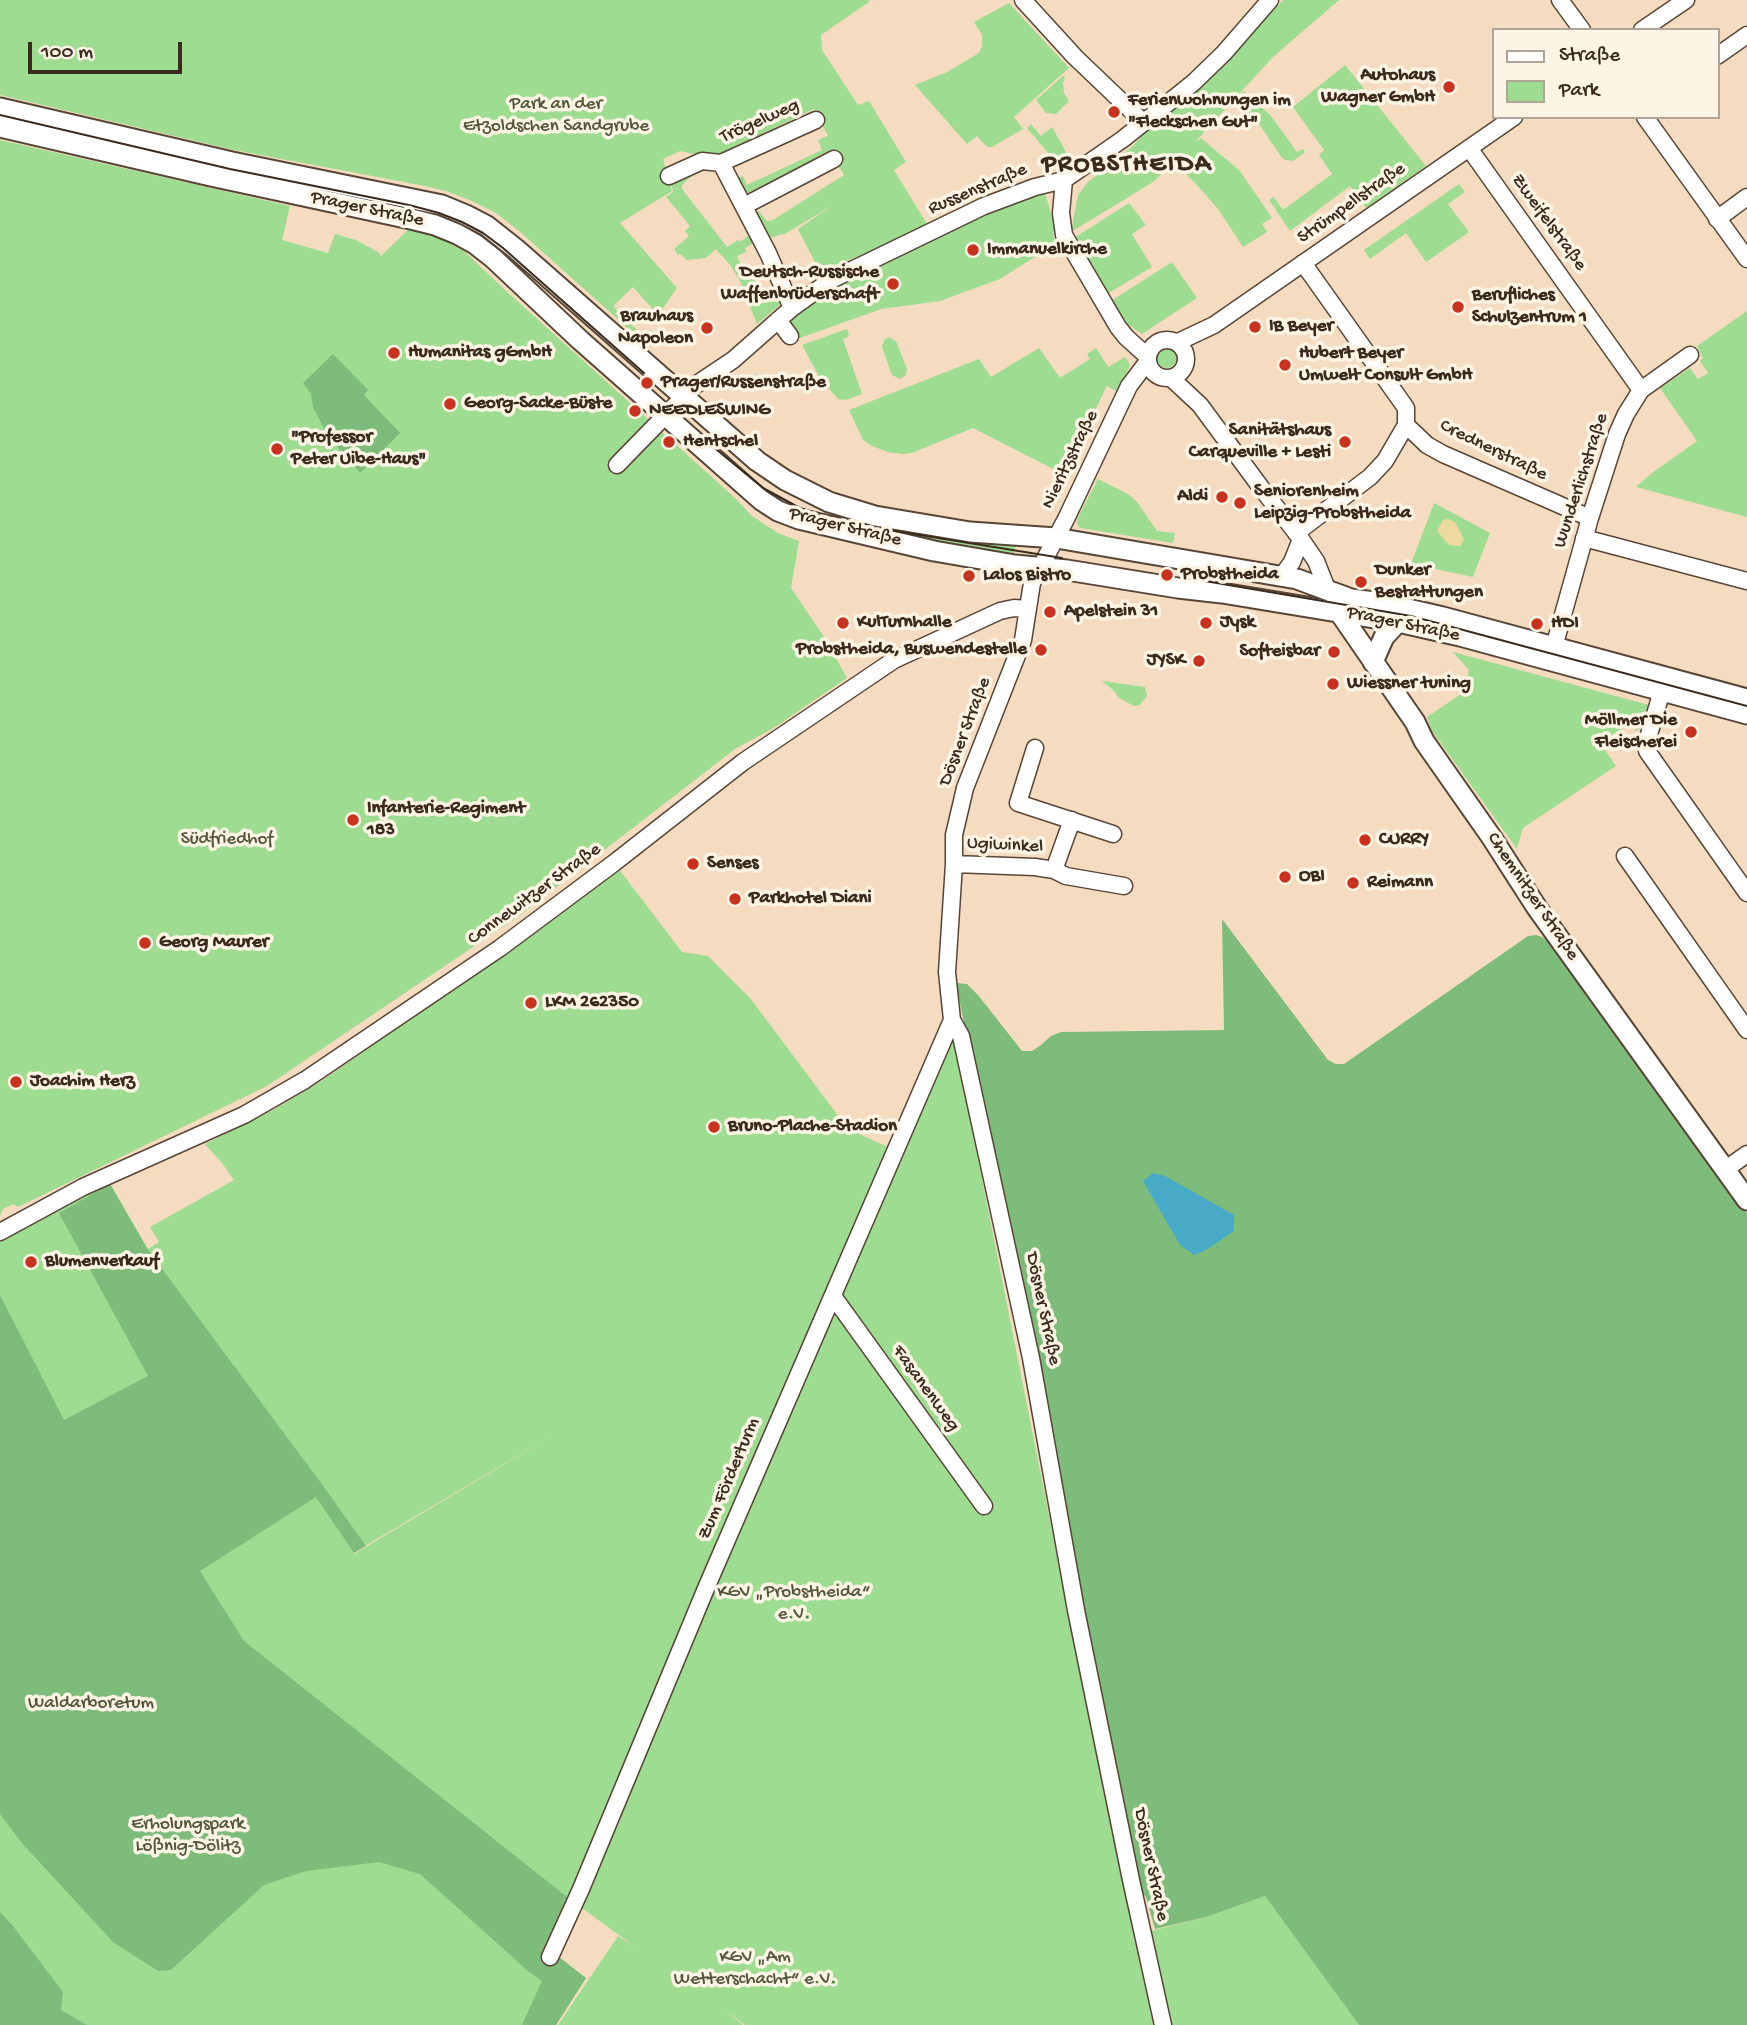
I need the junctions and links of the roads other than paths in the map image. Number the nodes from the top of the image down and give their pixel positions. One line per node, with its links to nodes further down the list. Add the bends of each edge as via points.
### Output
1 (1023, 0): 13 (street)
2 (1270, 0): 13 (street, Russenstraße, via 1193,83)
3 (1560, 0): 5 (street)
4 (1686, 0): 6 (street)
5 (1581, 28)
6 (1645, 28)
7 (1747, 35): 8 (street)
8 (1719, 55)
9 (0, 108): 34 (main road, Prager Straße, via 442,205 466,215 516,249)
10 (1511, 119): 15 (street, Strümpellstraße)
11 (1646, 119): 22 (street)
12 (816, 120): 17 (street, Trögelweg)
13 (1143, 122): 19 (street, Russenstraße)
14 (0, 127): 36 (main road, Prager Straße, via 415,220 457,234 493,258)
15 (1469, 148): 24 (street, Strümpellstraße); 33 (street, Zweifelstraße)
16 (834, 159): 21 (street)
17 (721, 163): 18 (street, Trögelweg, via 702,161); 21 (street, Trögelweg)
18 (669, 176)
19 (1064, 180): 25 (street, Russenstraße, via 984,206 831,280); 28 (street, via 1064,235)
20 (1747, 197): 22 (street)
21 (744, 205): 25 (street, Trögelweg)
22 (1717, 219): 23 (street)
23 (1747, 259)
24 (1303, 263): 30 (street, Strümpellstraße, via 1214,325); 37 (street, via 1406,408)
25 (792, 308): 26 (street, Russenstraße)
26 (778, 320): 27 (street); 34 (street, Russenstraße)
27 (790, 336)
28 (1126, 337): 29 (street); 32 (street)
29 (1158, 342): 30 (street, via 1168,339); 32 (street, via 1153,346)
30 (1183, 355): 32 (street, Strümpellstraße, via 1177,376); 35 (street)
31 (1690, 355): 33 (street, Wunderlichstraße)
32 (1156, 368): 35 (street); 42 (street, Nieritzstraße, via 1129,386)
33 (1641, 390): 39 (street, Wunderlichstraße, via 1617,434)
34 (684, 396): 36 (street, Russenstraße); 42 (main road, Prager Straße, via 757,461 829,502)
35 (1200, 405): 40 (street)
36 (665, 415): 38 (street, Russenstraße); 42 (main road, Prager Straße, via 778,511 821,526 1015,565)
37 (1406, 425): 39 (street, Crednerstraße, via 1443,454); 40 (street, via 1370,477)
38 (617, 465)
39 (1590, 518): 41 (street, Wunderlichstraße)
40 (1299, 536): 43 (street, via 1292,562); 45 (street)
41 (1584, 538): 44 (street); 49 (street, Wunderlichstraße)
42 (1049, 552): 43 (main road, Prager Straße); 46 (street, via 1032,583); 47 (main road, Prager Straße, via 1067,570)
43 (1282, 576): 45 (main road, Prager Straße)
44 (1747, 581)
45 (1327, 589): 47 (main road, Chemnitzer Straße); 49 (main road, Prager Straße)
46 (1028, 609): 58 (street, Dösner Straße, via 1023,640 965,788 954,835); 67 (street, Connewitzer Straße, via 1000,611 894,660 743,762 500,948 305,1080 244,1115 83,1187)
47 (1338, 612): 48 (main road, Prager Straße); 50 (main road, Chemnitzer Straße)
48 (1398, 622): 50 (main road, via 1384,637); 51 (main road, Prager Straße)
49 (1554, 647): 52 (main road, Prager Straße)
50 (1373, 662): 65 (main road, Chemnitzer Straße, via 1525,890)
51 (1661, 691): 53 (main road, Prager Straße); 61 (street, via 1647,751)
52 (1747, 699)
53 (1747, 714)
54 (1035, 748): 55 (street, Ugiwinkel, via 1018,803)
55 (1072, 820): 56 (street, Ugiwinkel); 59 (street, Ugiwinkel)
56 (1113, 834)
57 (1625, 856): 63 (street)
58 (954, 864): 59 (street, Ugiwinkel); 62 (street, Dösner Straße, via 947,972)
59 (1054, 870): 60 (street, Ugiwinkel)
60 (1124, 886)
61 (1747, 893)
62 (952, 1020): 68 (street, Zum Förderturm); 71 (street, Dösner Straße, via 961,1036 1031,1358 1076,1610)
63 (1747, 1030)
64 (1747, 1154): 65 (street)
65 (1726, 1169): 66 (main road, Chemnitzer Straße)
66 (1747, 1200)
67 (0, 1232)
68 (833, 1296): 69 (street, Fasanenweg); 70 (street, Zum Förderturm)
69 (984, 1506)
70 (550, 1956)
71 (1163, 2025)

